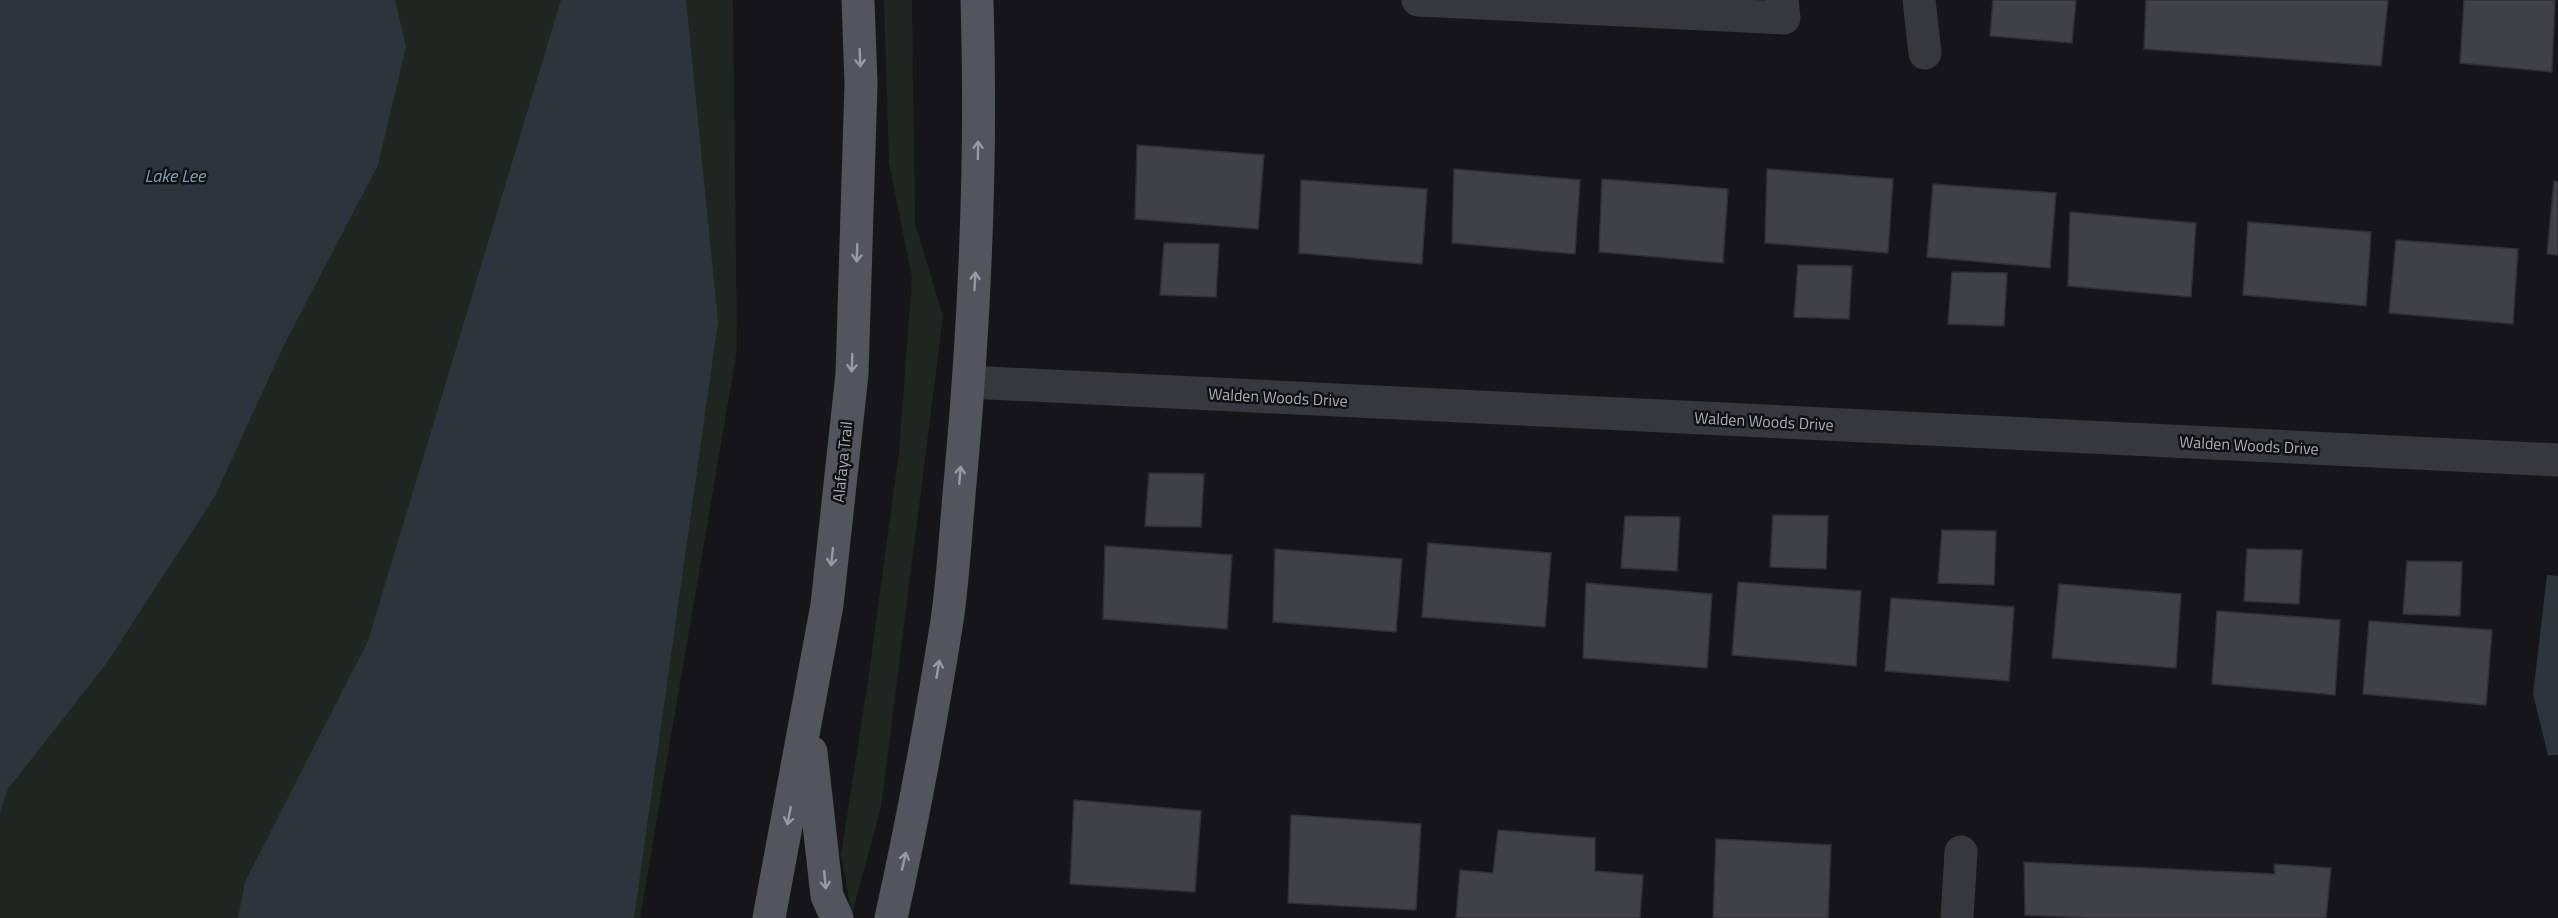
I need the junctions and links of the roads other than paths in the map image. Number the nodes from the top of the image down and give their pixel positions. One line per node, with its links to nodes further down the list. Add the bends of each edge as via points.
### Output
1 (858, 0): 9 (main road, Alafaya Trail, one-way to 9, via 861,84 852,374 827,605)
2 (977, 0): 7 (main road, one-way to 2, via 977,237)
3 (1418, 0): 4 (street, via 1784,18)
4 (1782, 0)
5 (1919, 0): 6 (street)
6 (1925, 53)
7 (969, 382): 8 (street, Walden Woods Drive); 13 (main road, one-way to 7, via 914,815 947,619)
8 (2558, 460)
9 (808, 717): 11 (main road, Alafaya Trail, one-way to 11); 12 (main road, one-way to 12, via 827,896)
10 (1961, 852): 14 (street)
11 (769, 918)
12 (837, 918)
13 (891, 918)
14 (1957, 918)

